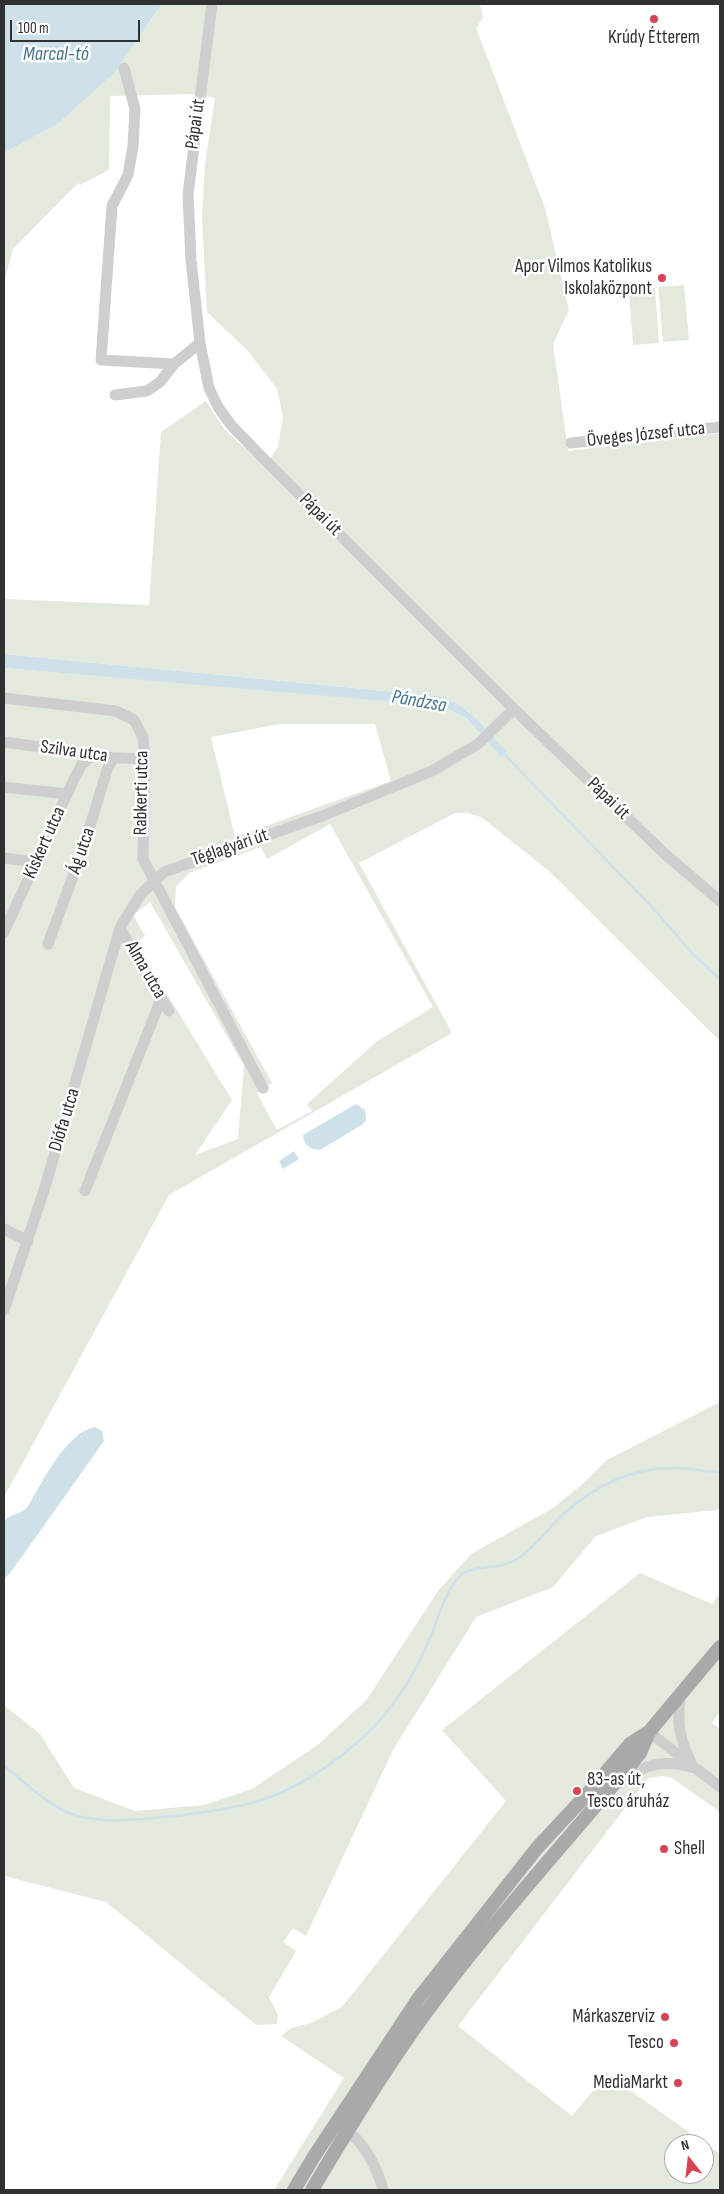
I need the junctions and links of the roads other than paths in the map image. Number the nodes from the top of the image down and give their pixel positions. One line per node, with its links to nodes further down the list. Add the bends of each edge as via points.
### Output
1 (212, 4): 3 (street, Pápai út, via 188,194)
2 (124, 68): 4 (street, via 135,109 133,146 128,175 112,206 101,360)
3 (200, 343): 4 (street); 9 (street, Pápai út, via 209,388 231,425)
4 (174, 364): 5 (street, via 160,382 147,391)
5 (114, 395)
6 (720, 427): 7 (street, Öveges József utca)
7 (571, 443)
8 (4, 698): 13 (street, Rabkerti utca, via 126,714 139,727)
9 (514, 709): 18 (street, Téglagyári út, via 478,744 432,771 322,816 176,867); 19 (street, Pápai út, via 666,856)
10 (4, 742): 11 (street, Szilva utca, via 71,751)
11 (91, 757): 12 (street, Szilva utca); 15 (street, Kiskert utca, via 82,764)
12 (114, 758): 13 (street, Szilva utca); 22 (street, Ág utca, via 108,767 83,849)
13 (145, 759): 18 (street, Rabkerti utca, via 141,847)
14 (4, 787): 15 (street)
15 (67, 794): 17 (street, Kiskert utca)
16 (4, 858): 17 (street)
17 (37, 862): 21 (street, Kiskert utca)
18 (153, 881): 20 (street, via 130,908); 25 (street)
19 (720, 901)
20 (120, 928): 23 (street, Alma utca); 28 (street, Diófa utca)
21 (4, 930)
22 (48, 944)
23 (162, 999): 24 (street, Alma utca); 26 (street)
24 (169, 1011)
25 (263, 1088)
26 (85, 1191)
27 (4, 1229): 28 (street)
28 (28, 1241): 29 (street, Diófa utca)
29 (4, 1310)
30 (720, 1647): 31 (main road)
31 (680, 1696): 32 (main road); 33 (street, via 677,1720 680,1738)
32 (649, 1732): 33 (street); 35 (main road, via 640,1753); 36 (main road, via 630,1744 512,1878 412,2006)
33 (694, 1768): 34 (street); 35 (street, via 674,1762 649,1765 629,1775)
34 (720, 1787)
35 (603, 1798): 37 (main road, via 454,1975)
36 (337, 2122): 37 (street); 38 (main road)
37 (348, 2130): 39 (main road); 40 (street, via 370,2157)
38 (294, 2190)
39 (312, 2190)
40 (384, 2190)

